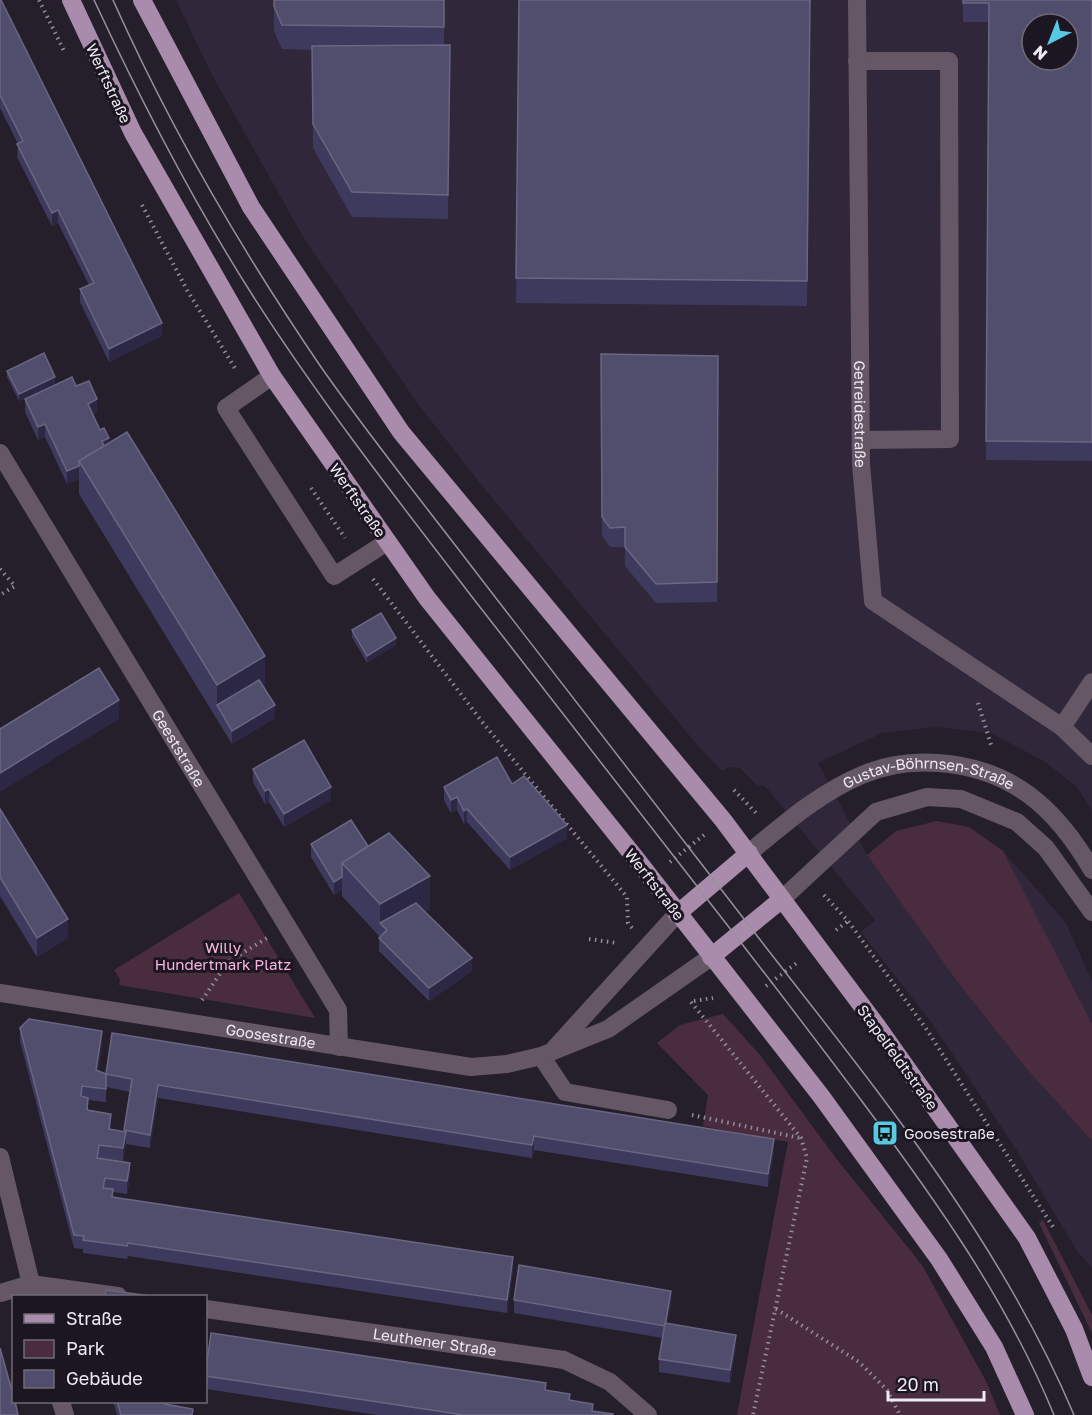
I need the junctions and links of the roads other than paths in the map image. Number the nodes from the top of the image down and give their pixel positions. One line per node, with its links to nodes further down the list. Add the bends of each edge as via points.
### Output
1 (71, 0): 5 (main road, Werftstraße, via 133,133)
2 (142, 0): 12 (main road, via 251,207 401,432)
3 (857, 0): 4 (street, Getreidestraße)
4 (857, 61): 6 (street, Getreidestraße); 6 (street, via 949,61 950,439)
5 (272, 376): 8 (main road, Werftstraße); 8 (street, via 226,408 334,576)
6 (861, 440): 10 (street, Getreidestraße, via 873,601)
7 (0, 453): 19 (street, Geeststraße, via 338,1010)
8 (387, 542): 16 (main road, Werftstraße)
9 (1092, 682): 10 (street)
10 (1062, 727): 11 (street, Getreidestraße)
11 (1092, 756)
12 (749, 853): 13 (street, Gustav-Böhrnsen-Straße, via 805,807 862,774 908,761 965,765 1013,783 1047,808); 14 (main road); 16 (main road)
13 (1092, 870)
14 (781, 900): 15 (street, Gustav-Böhrnsen-Straße, via 876,812 927,797 961,799 1017,822 1046,848); 17 (main road); 27 (main road, Stapelfeldtstraße, via 877,1026 1027,1238 1074,1329)
15 (1092, 912)
16 (677, 914): 17 (main road, Werftstraße); 20 (street)
17 (711, 957): 20 (street, Goosestraße, via 608,1029); 29 (main road, via 820,1096 939,1259 994,1347)
18 (0, 993): 19 (street, Goosestraße)
19 (339, 1047): 20 (street, Goosestraße, via 471,1067 507,1064)
20 (546, 1053): 21 (street, via 565,1092)
21 (668, 1110)
22 (0, 1157): 23 (street)
23 (33, 1290): 24 (street); 25 (street)
24 (0, 1293)
25 (104, 1295)
26 (207, 1309): 28 (street, Leuthener Straße, via 564,1360 610,1382)
27 (1092, 1377)
28 (648, 1415)
29 (1025, 1415)

